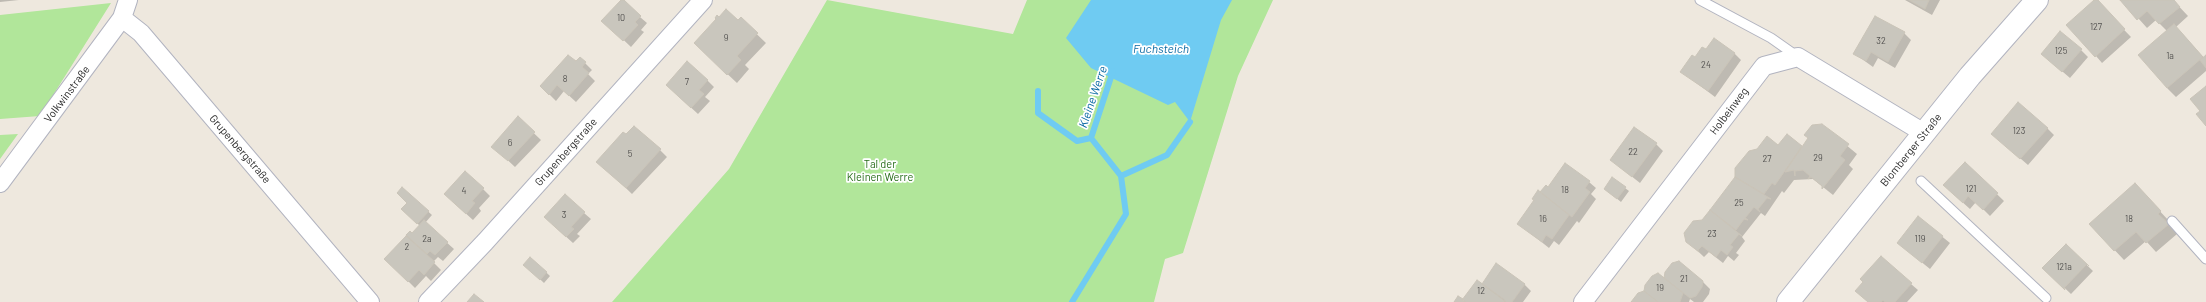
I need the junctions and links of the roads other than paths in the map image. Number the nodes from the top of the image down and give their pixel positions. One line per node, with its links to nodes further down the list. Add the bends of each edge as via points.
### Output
1 (128, 0): 5 (street, Volkwinstraße)
2 (704, 0): 14 (street, Grupenbergstraße)
3 (1700, 0): 6 (lane, via 1771,38)
4 (2031, 3): 7 (street, Blomberger Straße)
5 (122, 18): 9 (street, Volkwinstraße); 13 (street, Grupenbergstraße, via 141,33)
6 (1798, 57): 7 (street); 15 (street, Holbeinweg, via 1764,66)
7 (1924, 133): 16 (street, Blomberger Straße)
8 (1921, 181): 12 (lane)
9 (0, 183)
10 (2172, 222): 11 (lane)
11 (2206, 259)
12 (2046, 298)
13 (370, 302)
14 (428, 302)
15 (1583, 302)
16 (1788, 302)

